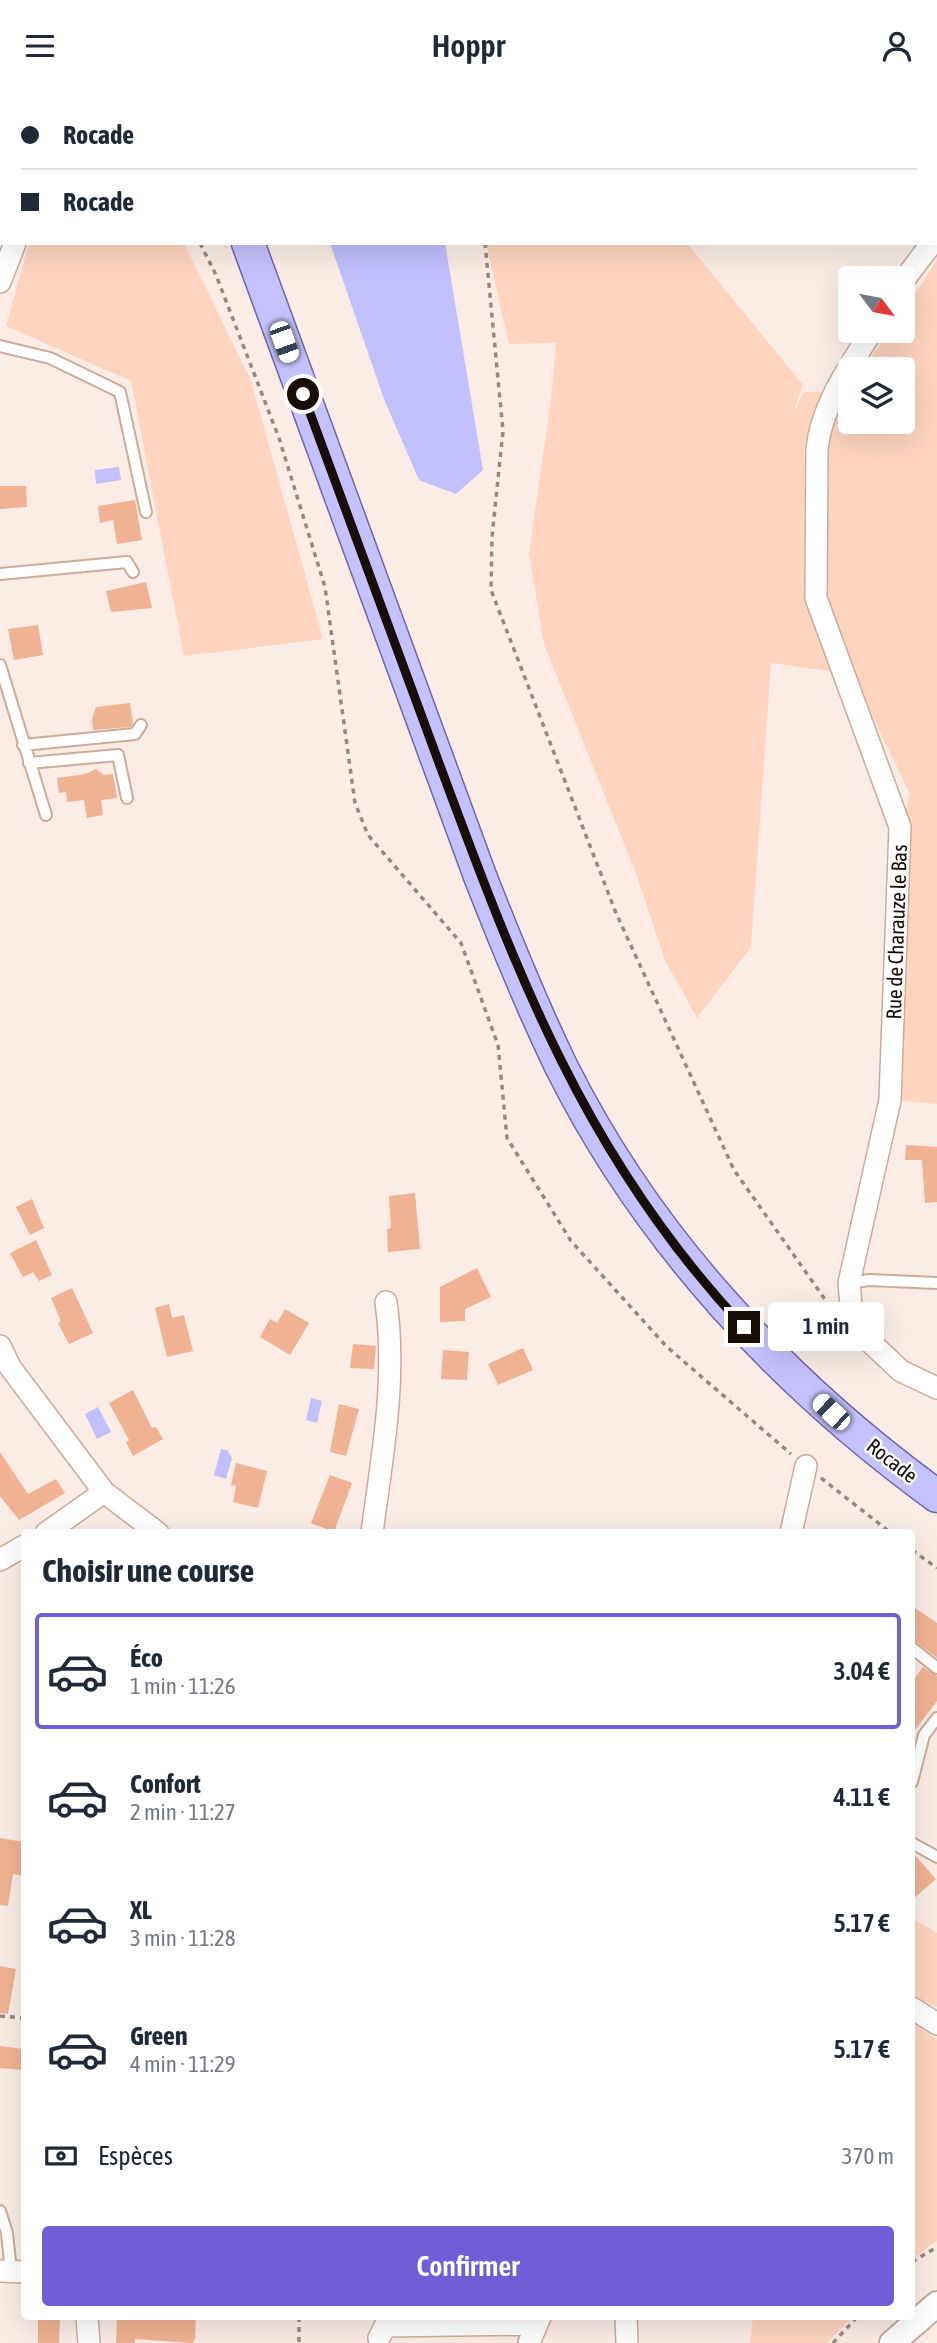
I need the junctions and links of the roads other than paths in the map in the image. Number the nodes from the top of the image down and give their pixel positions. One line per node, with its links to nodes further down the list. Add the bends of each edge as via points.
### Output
1 (14, 245): 5 (street)
2 (249, 245): 24 (main road, Rocade, via 480,876 562,1067 635,1190 728,1310 831,1412)
3 (930, 245): 4 (street)
4 (914, 266)
5 (0, 282)
6 (864, 343): 17 (street, Rue de Charauze le Bas, via 840,381 819,431 817,450 816,598 901,827 890,1100)
7 (0, 346): 8 (lane, via 50,358 120,392)
8 (146, 512)
9 (133, 572): 10 (lane, via 127,562)
10 (0, 574)
11 (0, 665): 13 (lane)
12 (141, 725): 13 (lane, via 135,734)
13 (23, 745): 14 (lane)
14 (29, 763): 15 (lane, via 118,755); 16 (lane)
15 (127, 798)
16 (46, 815)
17 (849, 1283): 18 (lane); 21 (street, Rue de Charauze le Bas, via 853,1326 901,1371)
18 (937, 1283)
19 (386, 1302): 27 (street, via 390,1400)
20 (0, 1346): 23 (street, via 10,1367)
21 (937, 1388)
22 (806, 1466): 28 (street)
23 (104, 1492): 25 (street); 26 (street)
24 (937, 1496)
25 (52, 1529)
26 (153, 1529)
27 (373, 1529)
28 (792, 1529)
29 (21, 1548): 30 (street)
30 (0, 1560)
31 (915, 1650): 32 (lane)
32 (937, 1668)
33 (937, 1718): 34 (lane, via 924,1735)
34 (915, 1771)
35 (915, 1845): 36 (lane)
36 (937, 1857)
37 (915, 2010): 38 (street)
38 (937, 2024)
39 (0, 2211): 40 (lane)
40 (12, 2271)
41 (937, 2304): 48 (street)
42 (88, 2320): 46 (street)
43 (626, 2320): 47 (street)
44 (535, 2328): 45 (street, via 385,2326)
45 (379, 2338)
46 (89, 2343)
47 (627, 2343)
48 (892, 2343)

